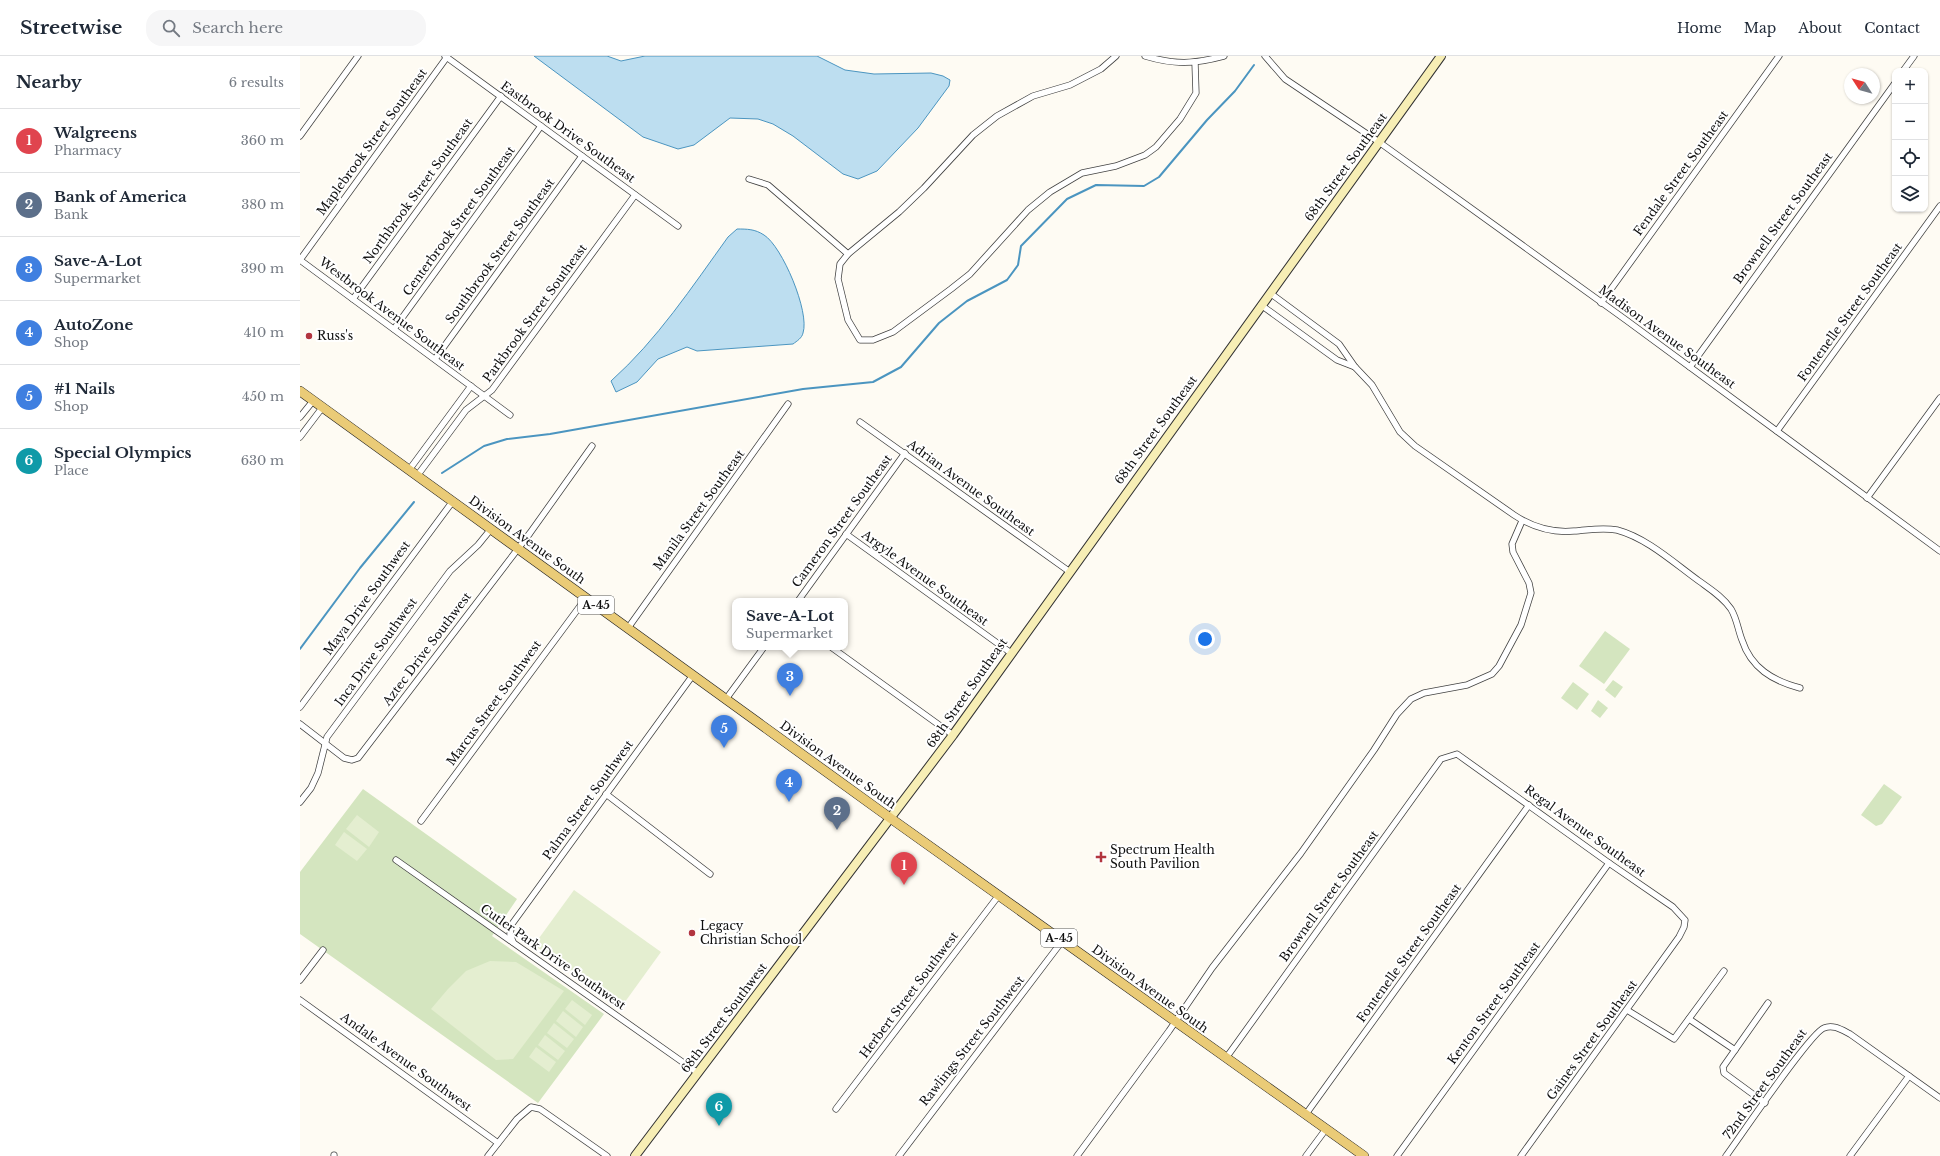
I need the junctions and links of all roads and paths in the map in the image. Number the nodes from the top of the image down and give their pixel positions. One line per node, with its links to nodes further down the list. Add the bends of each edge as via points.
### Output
1 (358, 56): 15 (street)
2 (1116, 56): 22 (street, via 1101,69 1070,85 1033,96 997,116 973,135 899,212)
3 (1145, 56): 10 (street, via 1162,62)
4 (1224, 56): 10 (street)
5 (1265, 56): 16 (street, Madison Avenue Southeast, via 1285,79)
6 (1442, 56): 16 (main road, 68th Street Southeast)
7 (1779, 56): 26 (street, Fendale Street Southeast)
8 (1914, 56): 11 (street)
9 (446, 57): 13 (street, Eastbrook Drive Southeast); 23 (street, Maplebrook Street Southeast)
10 (1195, 63): 22 (street, via 1196,93 1180,119 1156,147 1145,155 1116,166 1082,173 1050,192 1028,210 970,274 893,332 873,340 860,340 848,320 838,279 839,269)
11 (1906, 68)
12 (1892, 87): 31 (street, Brownell Street Southeast)
13 (501, 96): 14 (street, Eastbrook Drive Southeast); 25 (street, Northbrook Street Southeast)
14 (541, 126): 17 (street, Eastbrook Drive Southeast); 28 (street, Centerbrook Street Southeast)
15 (300, 136)
16 (1379, 142): 24 (main road, 68th Street Southeast); 26 (street, Madison Avenue Southeast)
17 (582, 156): 19 (street, Eastbrook Drive Southeast); 29 (street, Southbrook Street Southeast)
18 (750, 179): 22 (street, via 768,185)
19 (635, 195): 21 (street, Eastbrook Drive Southeast); 34 (street, Parkbrook Street Southeast, via 492,390)
20 (1940, 206): 42 (street, Fontenelle Street Southeast)
21 (678, 226)
22 (848, 254)
23 (300, 260): 25 (street, Westbrook Avenue Southeast)
24 (1270, 293): 27 (main road, 68th Street Southeast); 30 (street, via 1346,350)
25 (353, 298): 28 (street, Westbrook Avenue Southeast)
26 (1601, 303): 31 (street, Madison Avenue Southeast)
27 (1261, 305): 30 (street, via 1337,360); 55 (main road, 68th Street Southeast)
28 (394, 329): 29 (street, Westbrook Avenue Southeast)
29 (435, 359): 32 (street, Westbrook Avenue Southeast)
30 (1355, 367): 50 (street, via 1372,385 1396,427 1405,437)
31 (1690, 367): 42 (street, Madison Avenue Southeast)
32 (471, 386): 34 (street, Westbrook Avenue Southeast); 46 (street)
33 (300, 391): 36 (main road, Division Avenue South / A-45)
34 (484, 397): 39 (street, Westbrook Avenue Southeast); 47 (street, Parkbrook Street Southeast, via 466,410)
35 (1940, 398): 48 (street)
36 (312, 401): 38 (main road, Division Avenue South / A-45); 40 (street)
37 (788, 404): 58 (street, Manila Street Southeast)
38 (322, 408): 43 (street); 46 (main road, Division Avenue South / A-45)
39 (510, 415)
40 (300, 417)
41 (860, 422): 45 (street, Adrian Avenue Southeast)
42 (1778, 431): 48 (street, Madison Avenue Southeast)
43 (300, 437)
44 (592, 446): 53 (street, Aztec Drive Southwest)
45 (904, 453): 52 (street, Cameron Street Southeast); 55 (street, Adrian Avenue Southeast)
46 (409, 470): 47 (main road, Division Avenue South / A-45)
47 (418, 476): 49 (main road, Division Avenue South / A-45)
48 (1867, 498): 54 (street, Madison Avenue Southeast)
49 (452, 501): 51 (main road, Division Avenue South / A-45); 65 (street, Maya Drive Southwest)
50 (1522, 521): 63 (street, via 1558,531 1611,529 1648,544 1726,604 1735,618 1748,653 1760,669 1777,680); 89 (street, via 1512,544 1531,593 1521,625 1499,666 1492,674 1467,685 1424,693 1411,699 1397,714 1301,853 1212,968)
51 (491, 529): 53 (main road, Division Avenue South / A-45); 68 (street, Inca Drive Southwest, via 478,545 450,570)
52 (846, 534): 57 (street, Cameron Street Southeast); 61 (street, Argyle Avenue Southeast)
53 (517, 548): 56 (main road, Division Avenue South / A-45); 68 (street, Aztec Drive Southwest, via 358,758 344,758)
54 (1940, 551)
55 (1070, 572): 61 (main road, 68th Street Southeast)
56 (586, 598): 58 (main road, Division Avenue South / A-45); 74 (street, Marcus Street Southwest)
57 (800, 598)
58 (628, 628): 62 (main road, Division Avenue South / A-45)
59 (762, 650): 64 (street)
60 (835, 650): 67 (street)
61 (1011, 653): 67 (main road, 68th Street Southeast)
62 (693, 675): 64 (main road, Division Avenue South / A-45); 70 (street, Palma Street Southwest)
63 (1800, 688)
64 (726, 700): 73 (main road, Division Avenue South / A-45)
65 (300, 708)
66 (300, 724): 68 (street)
67 (953, 735): 73 (main road, 68th Street Southeast)
68 (324, 743): 71 (street, Inca Drive Southwest, via 318,773)
69 (1454, 753): 72 (street, Regal Avenue Southeast, via 1464,757); 91 (street, Brownell Street Southeast, via 1441,759)
70 (606, 794): 77 (street); 81 (street, Palma Street Southwest, via 512,924)
71 (300, 802)
72 (1529, 805): 76 (street, Regal Avenue Southeast); 97 (street, Fontenelle Street Southeast)
73 (891, 819): 78 (main road, Division Avenue South / A-45); 92 (main road, 68th Street Southwest)
74 (421, 821)
75 (396, 860): 81 (street, Cutler Park Drive Southwest)
76 (1609, 863): 79 (street, Regal Avenue Southeast, via 1681,914 1685,920); 107 (street, Kenton Street Southeast)
77 (710, 874)
78 (999, 895): 80 (main road, Division Avenue South / A-45); 96 (street, Herbert Street Southwest)
79 (1679, 936): 87 (street, Gaines Street Southeast)
80 (1063, 940): 89 (main road, Division Avenue South / A-45); 103 (street, Rawlings Street Southwest)
81 (512, 942): 92 (street, Cutler Park Drive Southwest)
82 (323, 950): 84 (street)
83 (1724, 971): 88 (street)
84 (300, 980)
85 (300, 1000): 99 (street, Andale Avenue Southwest)
86 (1768, 1002): 90 (street)
87 (1627, 1010): 88 (street, via 1674,1039); 108 (street, Gaines Street Southeast)
88 (1690, 1019): 90 (street)
89 (1175, 1022): 91 (main road, Division Avenue South / A-45); 104 (street)
90 (1735, 1050): 95 (street, via 1723,1067 1724,1073)
91 (1226, 1058): 97 (main road, Division Avenue South / A-45)
92 (698, 1073): 102 (main road, 68th Street Southwest)
93 (1909, 1076): 94 (street); 95 (street, 72nd Street Southeast, via 1850,1034 1838,1028 1824,1028 1800,1053); 110 (street)
94 (1940, 1098)
95 (1765, 1103): 109 (street, 72nd Street Southeast)
96 (836, 1109)
97 (1306, 1114): 98 (main road, Division Avenue South / A-45)
98 (1326, 1129): 105 (street); 106 (main road, Division Avenue South / A-45)
99 (498, 1143): 100 (street); 101 (street, via 516,1119 531,1107 540,1109)
100 (488, 1156)
101 (607, 1156)
102 (635, 1156)
103 (898, 1156)
104 (1077, 1156)
105 (1306, 1156)
106 (1364, 1156)
107 (1397, 1156)
108 (1522, 1156)
109 (1726, 1156)
110 (1850, 1156)

